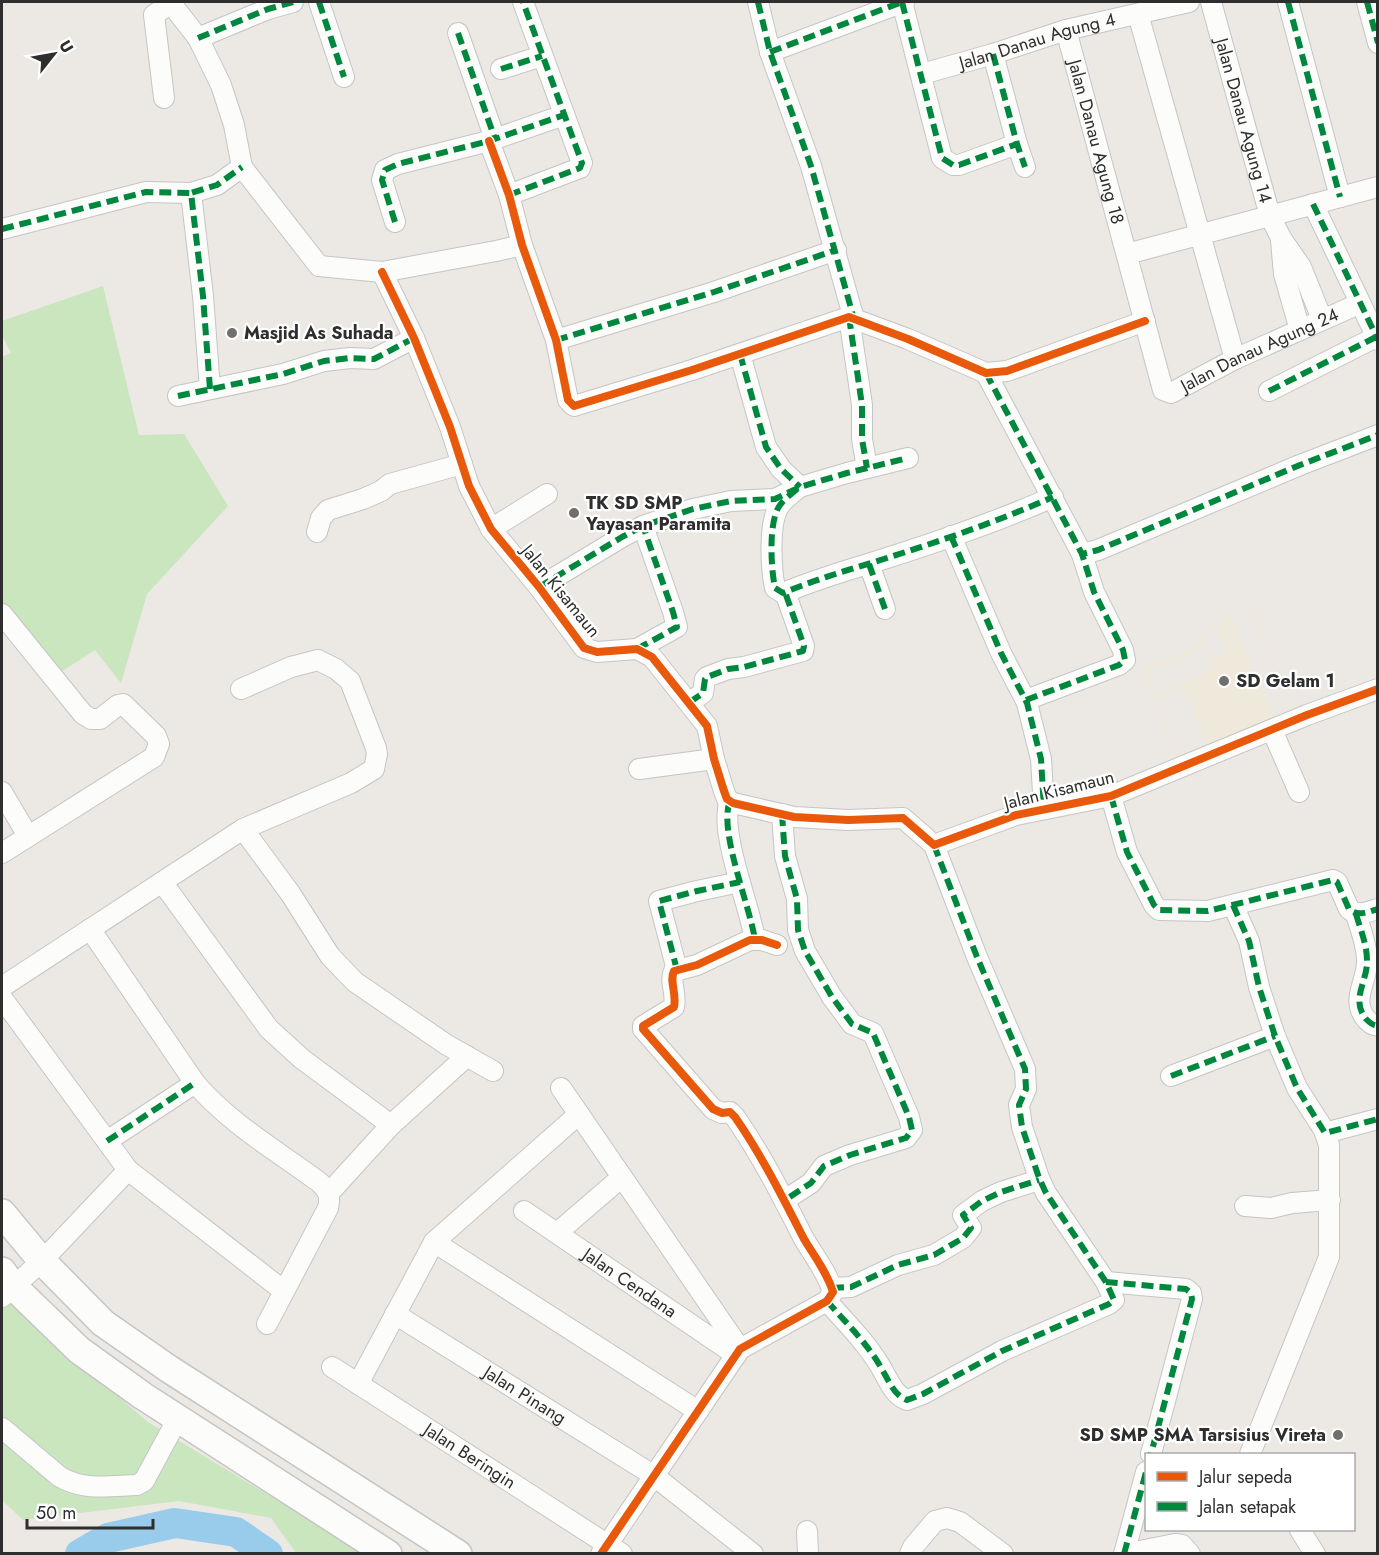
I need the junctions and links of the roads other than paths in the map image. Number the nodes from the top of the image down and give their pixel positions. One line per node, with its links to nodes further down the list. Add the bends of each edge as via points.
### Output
1 (171, 2): 14 (street); 22 (street, via 154,15)
2 (293, 2): 14 (street)
3 (319, 2): 21 (street)
4 (523, 2): 18 (street)
5 (758, 2): 16 (street)
6 (903, 2): 16 (street); 20 (street)
7 (1189, 2): 11 (street, Jalan Danau Agung 4)
8 (1211, 2): 33 (street, Jalan Danau Agung 14)
9 (1288, 2): 31 (street)
10 (1366, 2): 15 (street)
11 (1138, 14): 12 (street, Jalan Danau Agung 4); 36 (street)
12 (1066, 30): 17 (street, Jalan Danau Agung 4); 40 (street, Jalan Danau Agung 18)
13 (458, 33): 24 (street)
14 (198, 38): 26 (street, via 228,105)
15 (1377, 43)
16 (770, 52): 39 (street)
17 (993, 54): 20 (street, Jalan Danau Agung 4); 25 (street)
18 (542, 56): 19 (street); 23 (street)
19 (501, 69)
20 (921, 74): 25 (street, via 940,152 948,163 959,165)
21 (345, 77)
22 (164, 98)
23 (564, 116): 24 (street); 30 (street, via 582,163 580,168)
24 (492, 140): 30 (street); 34 (street, via 386,170 382,180)
25 (1017, 144): 27 (street)
26 (242, 167): 29 (street, via 217,185); 41 (street, via 319,266)
27 (1025, 167)
28 (1377, 187): 31 (street)
29 (191, 193): 35 (street, via 146,192); 53 (street)
30 (509, 195): 38 (street)
31 (1340, 197): 32 (street)
32 (1313, 204): 33 (street); 48 (street)
33 (1270, 216): 36 (street); 37 (street, Jalan Danau Agung 14)
34 (395, 222)
35 (2, 229)
36 (1200, 235): 40 (street); 51 (street)
37 (1281, 238): 44 (street, Jalan Danau Agung 14, via 1301,267); 46 (street, Jalan Danau Agung 14, via 1284,274)
38 (522, 245): 41 (street); 49 (street)
39 (836, 250): 43 (street); 49 (street)
40 (1127, 254): 45 (street, Jalan Danau Agung 24)
41 (381, 272): 47 (street, Jalan Kisamaun)
42 (1354, 306): 44 (street, Jalan Danau Agung 24)
43 (851, 318): 50 (street); 52 (street); 59 (street)
44 (1322, 319): 46 (street, Jalan Danau Agung 24)
45 (1145, 321): 51 (street, Jalan Danau Agung 24, via 1167,393); 52 (street, via 1006,371)
46 (1300, 330): 51 (street, Jalan Danau Agung 24)
47 (414, 338): 53 (street, via 374,359 338,358 283,374); 58 (street, Jalan Kisamaun)
48 (1377, 339): 54 (street)
49 (556, 340): 50 (street, via 568,400 574,406)
50 (740, 354): 60 (street, via 766,447)
51 (1235, 359)
52 (986, 373): 62 (street)
53 (210, 388): 55 (street)
54 (1269, 390)
55 (178, 396)
56 (1377, 435): 67 (street)
57 (908, 458): 59 (street)
58 (462, 464): 64 (street, Jalan Kisamaun); 65 (street, via 390,484 363,499 328,510)
59 (867, 468): 60 (street)
60 (799, 488): 63 (street, via 775,499 731,501); 70 (street, via 780,505 773,531 772,576 775,588)
61 (547, 494): 64 (street)
62 (1053, 497): 66 (street); 67 (street)
63 (643, 526): 69 (street); 73 (street, via 676,627)
64 (491, 529): 69 (street, Jalan Kisamaun)
65 (317, 532)
66 (951, 536): 68 (street); 76 (street, via 1001,653)
67 (1082, 554): 76 (street, via 1094,592 1125,660)
68 (869, 564): 70 (street); 71 (street)
69 (539, 587): 73 (street, Jalan Kisamaun, via 584,648 597,652)
70 (785, 592): 77 (street, via 803,651 707,677 703,693)
71 (885, 609)
72 (2, 614): 88 (street, via 83,714 100,720 123,705 156,736 159,744 154,757)
73 (637, 649): 77 (street, via 652,657)
74 (241, 689): 87 (street, via 318,660 350,681 377,754 374,769 366,775)
75 (1377, 689): 78 (street, Jalan Kisamaun)
76 (1026, 700): 85 (street, via 1041,759)
77 (690, 702): 79 (street, via 707,726)
78 (1272, 730): 82 (street); 83 (street, Jalan Kisamaun)
79 (714, 759): 80 (street); 84 (street)
80 (639, 769)
81 (2, 792): 88 (street)
82 (1299, 792)
83 (1111, 796): 85 (street, Jalan Kisamaun); 93 (street, via 1127,852 1156,908 1208,911)
84 (730, 801): 86 (street); 92 (street, via 726,810 728,832)
85 (1044, 809): 89 (street, Jalan Kisamaun, via 997,821)
86 (782, 814): 89 (street, via 848,820 903,818); 118 (street, via 785,856 805,951 852,1024 873,1033 912,1130 906,1138 824,1166 811,1183)
87 (243, 829): 91 (street); 104 (street, via 330,957 354,982)
88 (28, 836): 90 (street)
89 (934, 845): 116 (street, via 1026,1068 1026,1089 1019,1105)
90 (2, 853)
91 (162, 882): 96 (street); 111 (street, via 269,1029 302,1059)
92 (740, 882): 97 (street); 99 (street, via 659,902)
93 (1233, 905): 95 (street, via 1334,880 1349,909); 103 (street, via 1249,941)
94 (1377, 909): 95 (street)
95 (1356, 914): 102 (street, via 1367,959 1358,1001 1361,1012)
96 (90, 929): 100 (street); 107 (street)
97 (755, 940): 98 (street); 99 (street)
98 (777, 945)
99 (677, 970): 118 (street, via 672,977 674,1007 643,1026 644,1032 713,1109 735,1117)
100 (2, 987)
101 (2, 998): 113 (street)
102 (1377, 1026)
103 (1275, 1035): 106 (street); 112 (street, via 1297,1088)
104 (467, 1056): 105 (street); 111 (street)
105 (493, 1071)
106 (1171, 1076)
107 (195, 1083): 113 (street); 117 (street, via 224,1113 319,1182)
108 (561, 1088): 109 (street)
109 (579, 1114): 115 (street); 124 (street)
110 (1377, 1119): 112 (street)
111 (391, 1125): 117 (street)
112 (1325, 1133): 119 (street, via 1329,1145)
113 (107, 1141): 114 (street)
114 (128, 1170): 125 (street); 127 (street)
115 (622, 1177): 123 (street); 131 (street)
116 (1039, 1180): 126 (street); 128 (street, via 982,1201 963,1215 971,1228 963,1238 934,1255 898,1265)
117 (328, 1193): 127 (street, via 328,1208)
118 (785, 1200): 128 (street)
119 (1330, 1200): 120 (street, via 1271,1208); 138 (street, via 1329,1257)
120 (1245, 1206)
121 (524, 1211): 123 (street, Jalan Cendana)
122 (2, 1213): 125 (main road)
123 (558, 1232): 131 (street, Jalan Cendana)
124 (434, 1242): 129 (street); 134 (street)
125 (19, 1276): 135 (main road, via 79,1350); 145 (main road, via 103,1323)
126 (1106, 1282): 128 (street, via 1114,1296 1112,1302 1002,1351 907,1400 894,1390); 137 (street, via 1186,1289 1192,1296)
127 (284, 1291): 130 (street)
128 (829, 1295): 131 (street)
129 (395, 1314): 133 (street); 139 (street, Jalan Pinang)
130 (267, 1324)
131 (738, 1352): 134 (street)
132 (332, 1367): 133 (street, Jalan Beringin)
133 (358, 1384): 143 (street, Jalan Beringin)
134 (698, 1411): 139 (street)
135 (178, 1418): 136 (street, via 144,1480 137,1485 87,1487 70,1482); 144 (main road)
136 (2, 1428)
137 (1152, 1453)
138 (1250, 1453)
139 (653, 1475): 143 (street); 146 (street, Jalan Pinang)
140 (1145, 1476): 150 (street)
141 (807, 1531): 147 (street)
142 (1301, 1531): 152 (street)
143 (610, 1550)
144 (388, 1554)
145 (458, 1554)
146 (753, 1554)
147 (808, 1554)
148 (910, 1554): 149 (street, via 935,1521 947,1518 960,1522)
149 (1003, 1554)
150 (1124, 1554): 151 (street, via 1175,1544 1182,1545)
151 (1190, 1554)
152 (1315, 1554)

